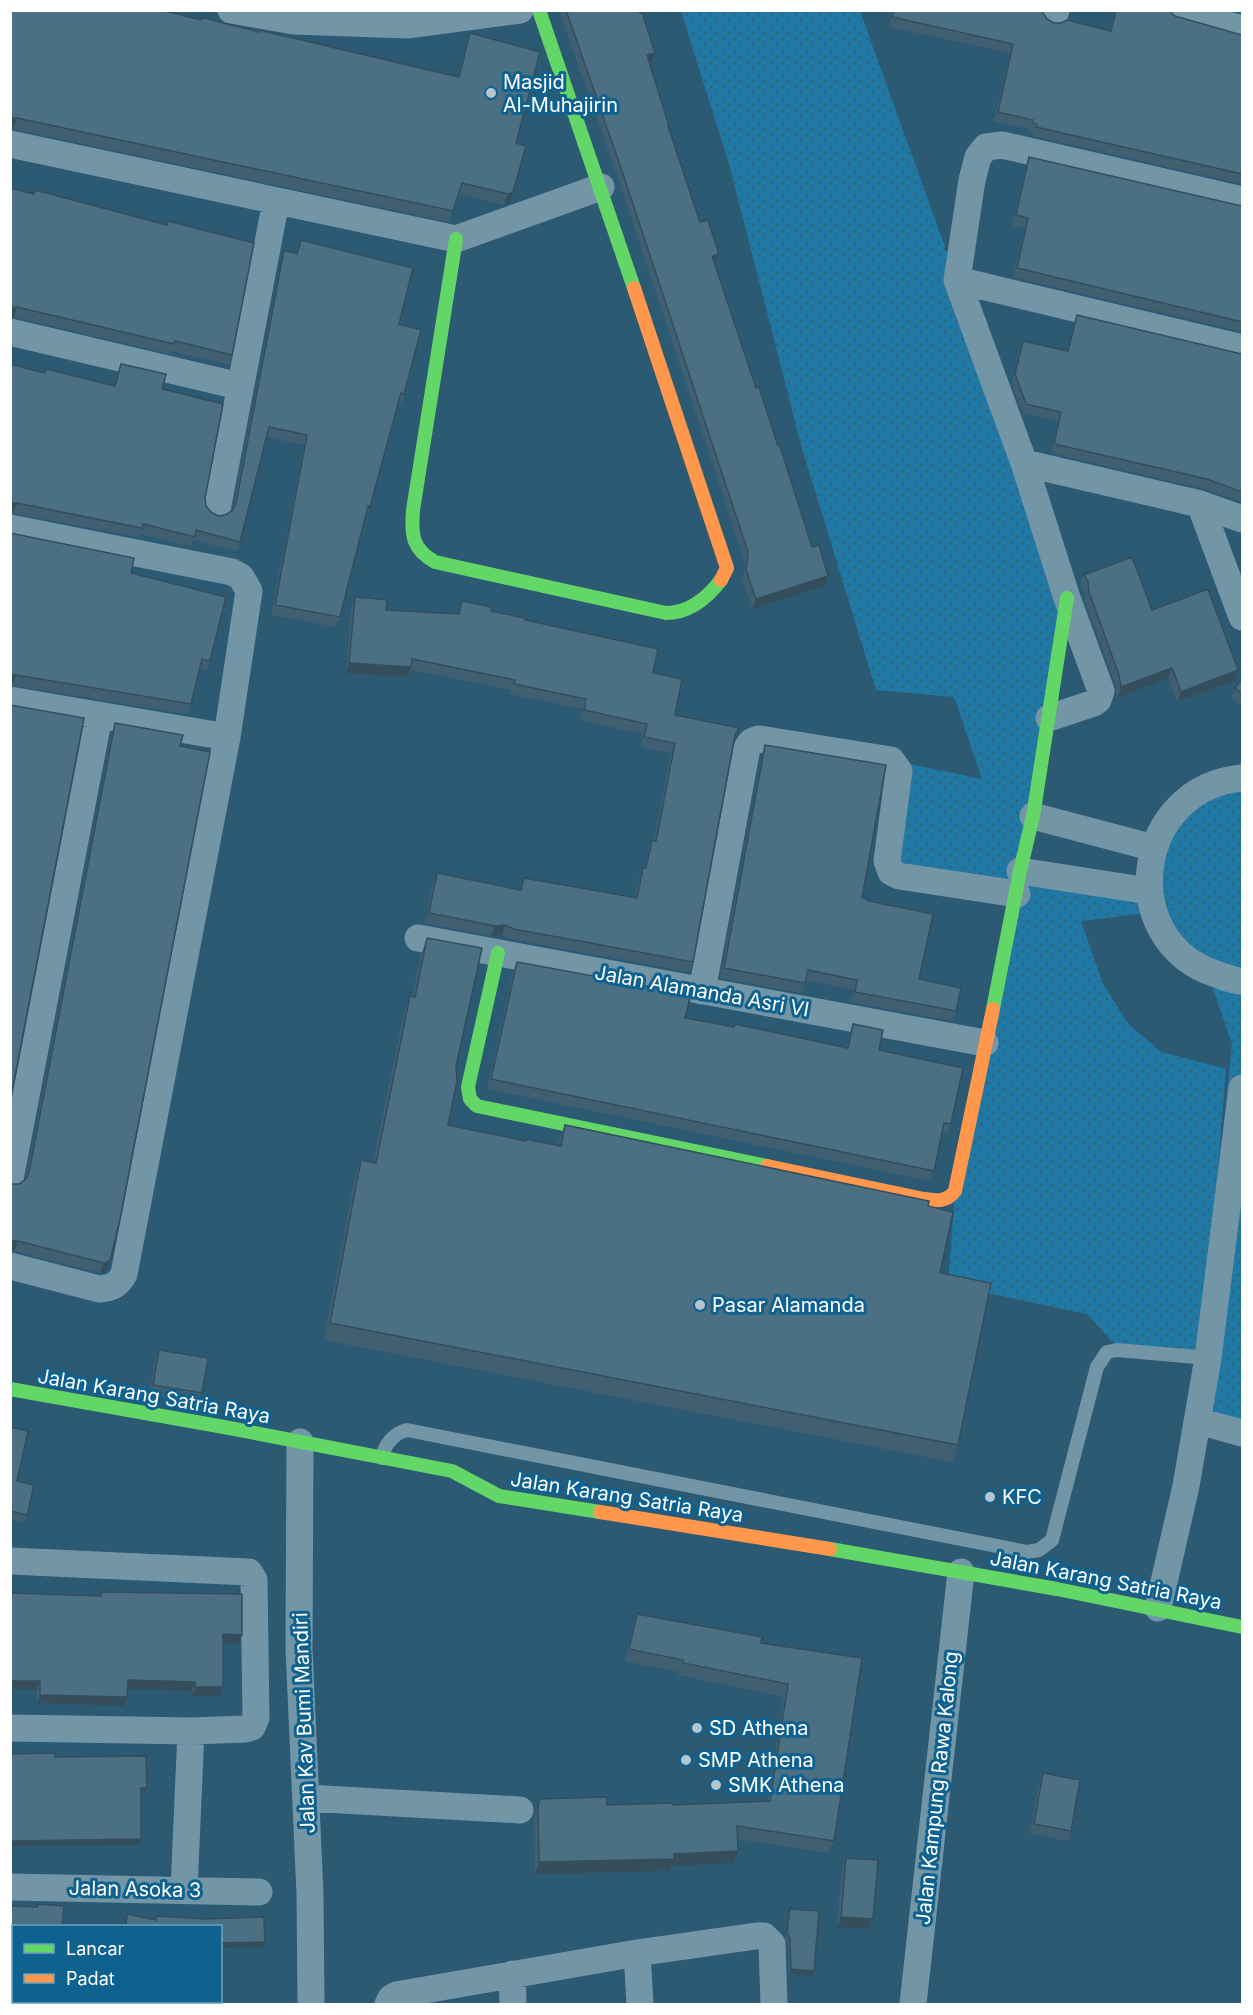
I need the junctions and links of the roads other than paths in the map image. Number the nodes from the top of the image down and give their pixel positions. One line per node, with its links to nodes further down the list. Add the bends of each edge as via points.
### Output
1 (231, 10): 5 (street)
2 (520, 10): 5 (street, via 407,25)
3 (539, 10): 8 (street)
4 (1176, 10): 6 (street)
5 (293, 16)
6 (1242, 29)
7 (10, 144): 10 (street)
8 (601, 187): 11 (street); 11 (street, via 727,568 723,581 680,612 666,613 435,562 415,546 411,529 413,510)
9 (1242, 200): 12 (street, via 993,145 978,157)
10 (276, 201): 11 (street); 15 (street)
11 (456, 239)
12 (957, 280): 14 (street); 16 (street)
13 (10, 332): 15 (street)
14 (1242, 348)
15 (240, 386): 18 (street)
16 (1024, 463): 17 (street); 21 (street)
17 (1200, 504): 19 (street); 22 (street)
18 (217, 510)
19 (1242, 519)
20 (10, 528): 26 (street, via 232,572 241,577 249,600)
21 (1066, 598): 25 (street); 25 (street, via 1101,691 1094,703)
22 (1242, 617)
23 (10, 700): 24 (street)
24 (99, 716): 26 (street); 38 (street)
25 (1048, 718): 28 (street)
26 (227, 737): 39 (street, via 124,1274 119,1283 99,1289)
27 (1242, 778): 29 (street, via 1203,789 1187,800 1174,811)
28 (1033, 816): 29 (street); 30 (street)
29 (1154, 848): 31 (street)
30 (1018, 883): 31 (street); 35 (street, via 899,876 891,872 887,861 899,771 891,760 759,739 747,748); 36 (street)
31 (1149, 891): 34 (street, via 1154,912 1177,950 1207,971)
32 (418, 938): 33 (street, Jalan Alamanda Asri VI)
33 (498, 953): 35 (street, Jalan Alamanda Asri VI); 36 (street, via 468,1087 470,1099 477,1106 924,1199 943,1202 955,1191)
34 (1242, 981)
35 (702, 991): 36 (street, Jalan Alamanda Asri VI)
36 (985, 1043)
37 (1242, 1088): 40 (street)
38 (10, 1179)
39 (10, 1266)
40 (1208, 1358): 42 (street); 45 (lane, via 1107,1352 1097,1367 1052,1540 1039,1550 1027,1552 407,1430 395,1434)
41 (10, 1389): 44 (street, Jalan Karang Satria Raya)
42 (1198, 1421): 43 (street); 48 (street)
43 (1242, 1433)
44 (300, 1442): 45 (street, Jalan Karang Satria Raya); 52 (street, Jalan Kav Bumi Mandiri, via 299,1649)
45 (382, 1459): 47 (street, Jalan Karang Satria Raya, via 452,1471 499,1496)
46 (10, 1561): 51 (street, via 252,1575 254,1723 246,1729)
47 (961, 1572): 48 (street, Jalan Karang Satria Raya); 64 (street, Jalan Kampung Rawa Kalong)
48 (1158, 1608): 49 (street, Jalan Karang Satria Raya)
49 (1242, 1627)
50 (10, 1728): 51 (street)
51 (191, 1731): 55 (street)
52 (307, 1798): 53 (street); 59 (street, Jalan Kav Bumi Mandiri)
53 (520, 1810)
54 (10, 1887): 55 (street, Jalan Asoka 3)
55 (184, 1890): 56 (street, Jalan Asoka 3)
56 (259, 1892)
57 (638, 1953): 58 (street); 62 (street); 63 (street, via 764,1936 772,1944)
58 (512, 1974): 60 (street, via 396,1995); 61 (street)
59 (311, 2004)
60 (388, 2004)
61 (513, 2004)
62 (640, 2004)
63 (774, 2004)
64 (912, 2004)

